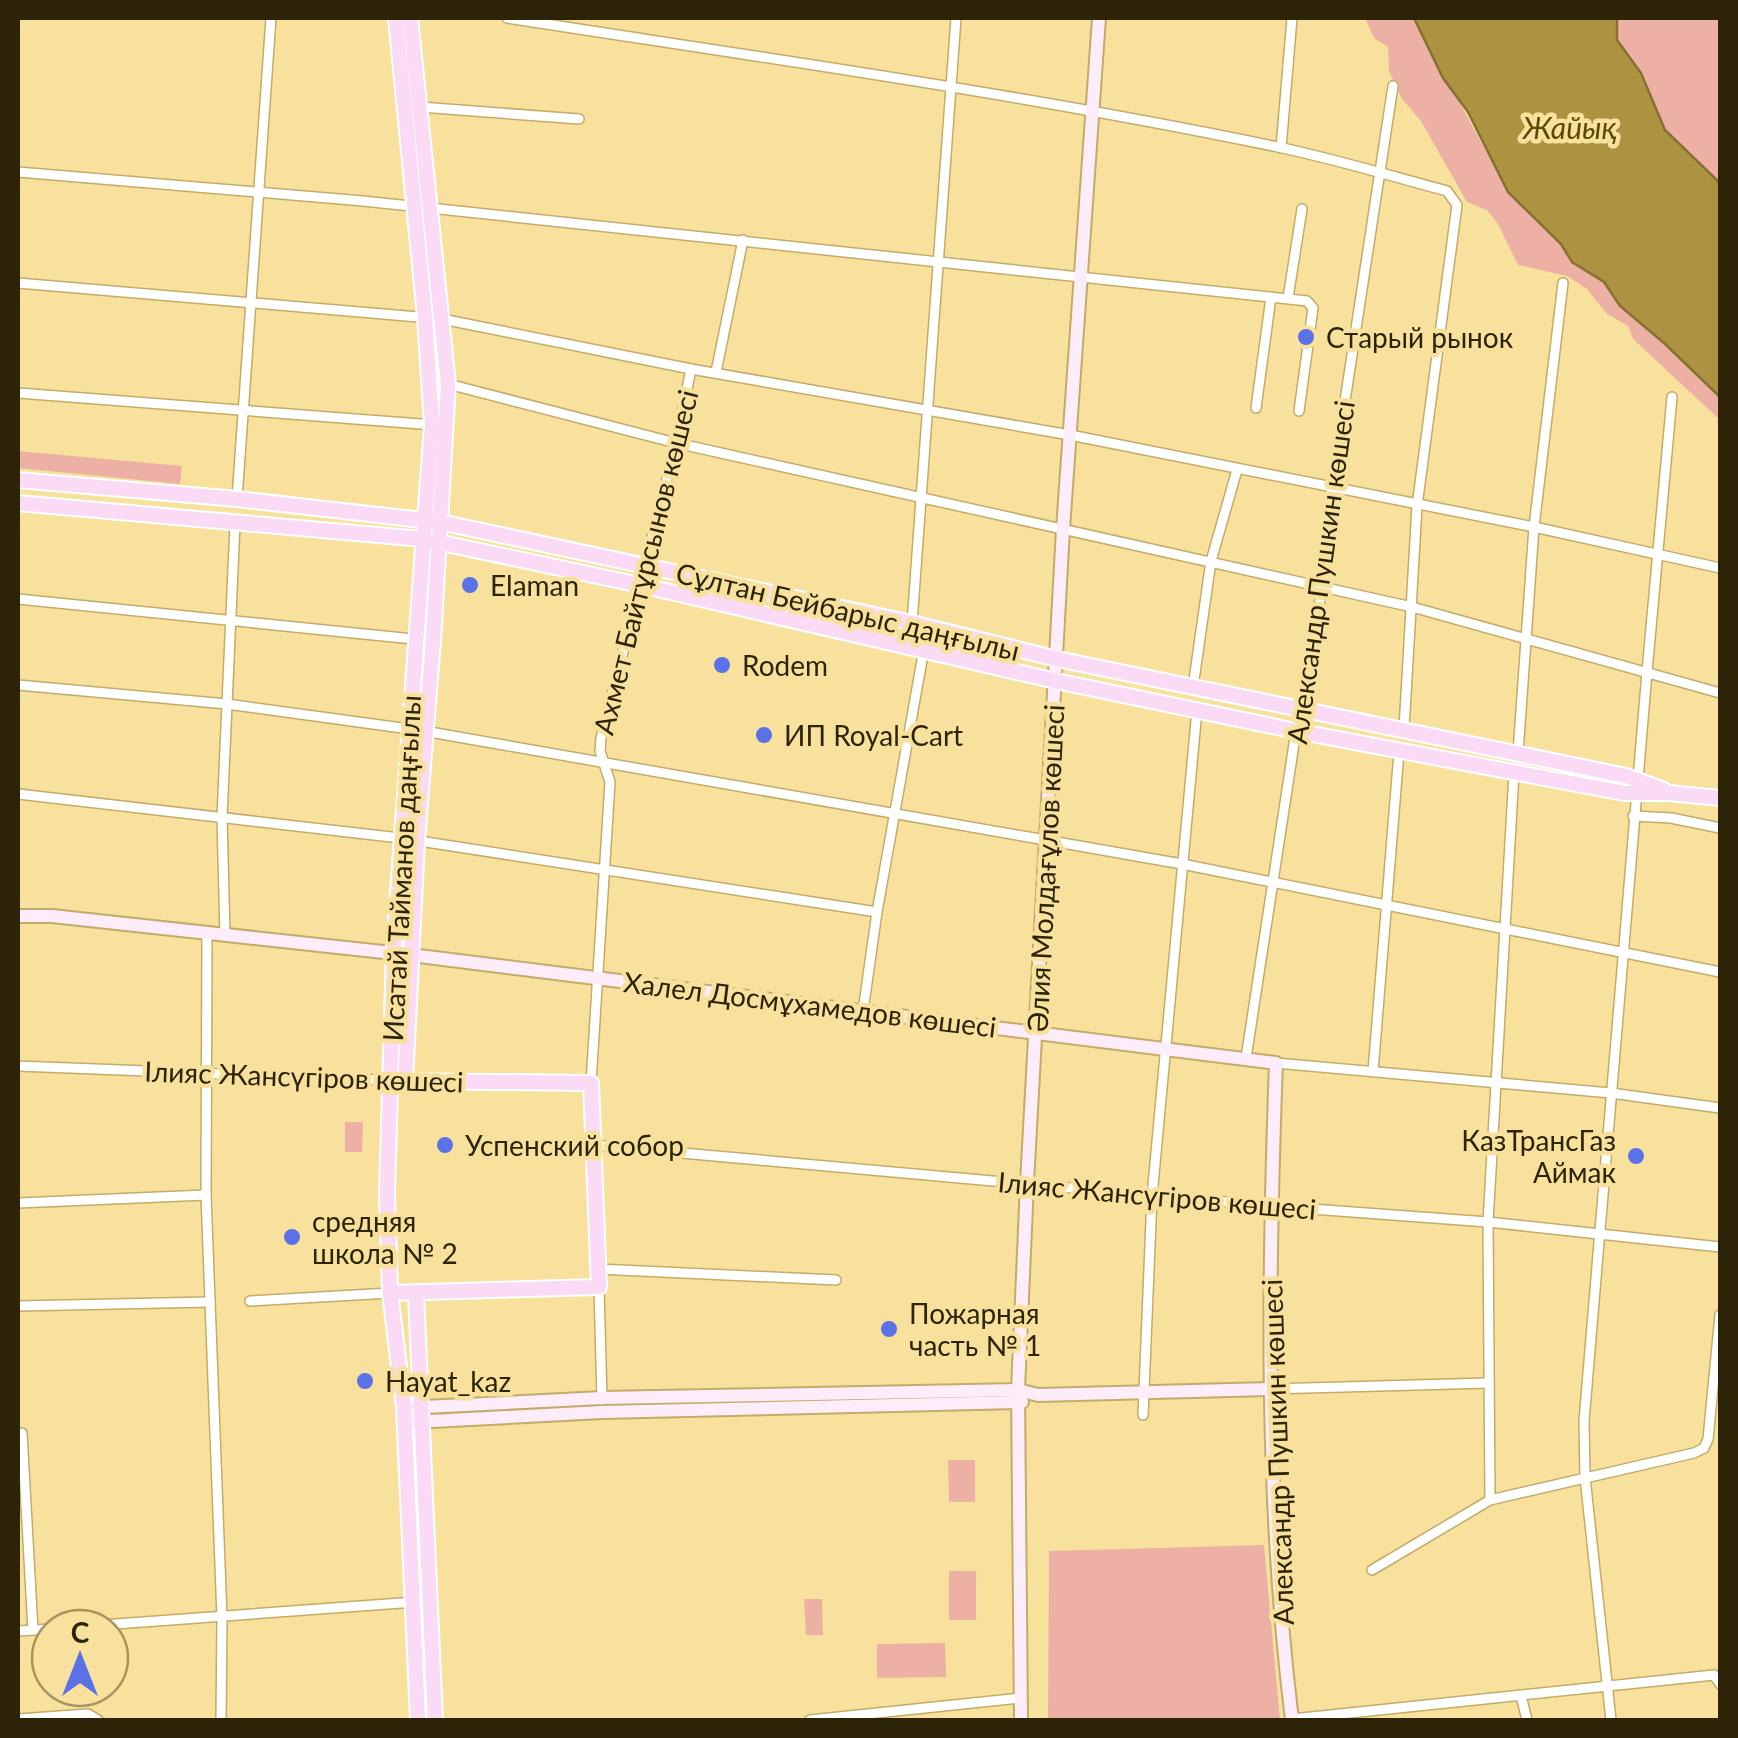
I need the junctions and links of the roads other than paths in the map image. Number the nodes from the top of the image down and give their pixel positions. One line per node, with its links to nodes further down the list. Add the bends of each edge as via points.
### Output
1 (272, 18): 16 (street)
2 (396, 18): 17 (main road, Исатай Тайманов даңғылы)
3 (410, 18): 10 (main road, Исатай Тайманов даңғылы)
4 (508, 18): 8 (street)
5 (956, 18): 8 (street)
6 (1099, 18): 11 (street, Әлия Молдағұлов көшесі)
7 (1292, 18): 13 (street)
8 (950, 86): 11 (street); 21 (street)
9 (1393, 86): 15 (street, Александр Пушкин көшесі)
10 (420, 108): 12 (street); 18 (main road, Исатай Тайманов даңғылы)
11 (1093, 112): 13 (street); 22 (street, Әлия Молдағұлов көшесі)
12 (580, 119)
13 (1281, 148): 15 (street)
14 (18, 172): 16 (street)
15 (1380, 173): 45 (street, Александр Пушкин көшесі); 49 (street, via 1447,191 1457,205)
16 (258, 192): 17 (street); 27 (street)
17 (414, 206): 18 (street); 28 (main road, Исатай Тайманов даңғылы)
18 (430, 208): 20 (street); 29 (main road, Исатай Тайманов даңғылы)
19 (1302, 209): 26 (street)
20 (743, 240): 21 (street); 31 (street, Ахмет Байтұрсынов көшесі)
21 (937, 261): 22 (street); 36 (street)
22 (1081, 276): 25 (street); 41 (street, Әлия Молдағұлов көшесі)
23 (18, 283): 27 (street)
24 (1564, 283): 52 (street)
25 (1271, 296): 26 (street); 37 (street)
26 (1288, 298): 39 (street, via 1313,308)
27 (250, 302): 28 (street); 38 (street)
28 (425, 316): 29 (street); 32 (main road, Исатай Тайманов даңғылы)
29 (442, 319): 30 (street); 33 (main road, Исатай Тайманов даңғылы)
30 (692, 369): 31 (street); 42 (street, Ахмет Байтұрсынов көшесі)
31 (716, 372): 36 (street)
32 (430, 383): 33 (street); 40 (main road, Исатай Тайманов даңғылы)
33 (448, 384): 40 (main road, Исатай Тайманов даңғылы); 42 (street)
34 (18, 392): 38 (street)
35 (1672, 397): 56 (street)
36 (927, 408): 41 (street); 46 (street)
37 (1256, 408)
38 (242, 410): 40 (street); 47 (street)
39 (1299, 411)
40 (440, 426): 50 (main road, Исатай Тайманов даңғылы)
41 (1070, 435): 43 (street); 53 (street, Әлия Молдағұлов көшесі)
42 (676, 444): 46 (street); 58 (street, Ахмет Байтұрсынов көшесі)
43 (1237, 470): 45 (street); 57 (street)
44 (18, 480): 47 (main road, Сұлтан Бейбарыс даңғылы)
45 (1332, 486): 49 (street); 61 (street, Александр Пушкин көшесі)
46 (920, 497): 53 (street); 67 (street)
47 (237, 499): 50 (main road, Сұлтан Бейбарыс даңғылы)
48 (18, 503): 51 (main road, Сұлтан Бейбарыс даңғылы)
49 (1418, 506): 52 (street); 64 (street)
50 (432, 520): 54 (main road, Исатай Тайманов даңғылы); 55 (main road, Исатай Тайманов даңғылы); 58 (main road, Сұлтан Бейбарыс даңғылы)
51 (236, 524): 54 (main road, Сұлтан Бейбарыс даңғылы); 66 (street)
52 (1534, 527): 56 (street); 68 (street)
53 (1063, 529): 57 (street); 72 (street, Әлия Молдағұлов көшесі)
54 (423, 539): 55 (main road, Сұлтан Бейбарыс даңғылы); 69 (main road, Исатай Тайманов даңғылы)
55 (439, 543): 60 (main road, Сұлтан Бейбарыс даңғылы); 70 (main road, Исатай Тайманов даңғылы)
56 (1657, 554): 59 (street); 73 (street)
57 (1210, 562): 61 (street); 76 (street)
58 (645, 566): 60 (street, Ахмет Байтұрсынов көшесі); 62 (main road, Сұлтан Бейбарыс даңғылы)
59 (1720, 568)
60 (640, 585): 65 (main road, Сұлтан Бейбарыс даңғылы); 86 (street, Ахмет Байтұрсынов көшесі, via 600,738)
61 (1322, 589): 64 (street); 79 (street, Александр Пушкин көшесі)
62 (780, 595): 65 (main road); 67 (main road, Сұлтан Бейбарыс даңғылы)
63 (18, 600): 66 (street)
64 (1412, 607): 68 (street); 81 (street)
65 (776, 616): 71 (main road, Сұлтан Бейбарыс даңғылы)
66 (231, 622): 69 (street); 78 (street)
67 (912, 623): 72 (main road, Сұлтан Бейбарыс даңғылы)
68 (1529, 638): 73 (street); 85 (street)
69 (415, 640): 70 (street); 82 (main road, Исатай Тайманов даңғылы)
70 (433, 641): 82 (main road, Исатай Тайманов даңғылы)
71 (924, 649): 74 (main road, Сұлтан Бейбарыс даңғылы); 93 (street)
72 (1057, 659): 74 (street, Әлия Молдағұлов көшесі); 76 (main road, Сұлтан Бейбарыс даңғылы)
73 (1647, 674): 77 (street); 88 (street)
74 (1056, 681): 80 (main road, Сұлтан Бейбарыс даңғылы); 99 (street, Әлия Молдағұлов көшесі)
75 (18, 684): 78 (street)
76 (1194, 687): 79 (main road, Сұлтан Бейбарыс даңғылы)
77 (1720, 693)
78 (227, 704): 82 (street); 95 (street)
79 (1302, 708): 81 (main road, Сұлтан Бейбарыс даңғылы); 83 (street, Александр Пушкин көшесі)
80 (1197, 710): 83 (main road, Сұлтан Бейбарыс даңғылы); 100 (street)
81 (1404, 729): 85 (main road, Сұлтан Бейбарыс даңғылы)
82 (416, 730): 86 (street); 97 (main road, Исатай Тайманов даңғылы); 98 (main road, Исатай Тайманов даңғылы)
83 (1296, 732): 84 (main road, Сұлтан Бейбарыс даңғылы); 102 (street, Александр Пушкин көшесі)
84 (1399, 752): 87 (main road, Сұлтан Бейбарыс даңғылы); 103 (street)
85 (1518, 752): 88 (main road, Сұлтан Бейбарыс даңғылы)
86 (603, 762): 93 (street); 101 (street, Ахмет Байтұрсынов көшесі, via 610,782)
87 (1514, 774): 91 (main road, Сұлтан Бейбарыс даңғылы); 106 (street)
88 (1636, 778): 89 (main road, Сұлтан Бейбарыс даңғылы); 91 (street)
89 (1670, 793): 91 (main road, Сұлтан Бейбарыс даңғылы); 92 (main road, Сұлтан Бейбарыс даңғылы)
90 (18, 794): 95 (street)
91 (1634, 794): 94 (street)
92 (1720, 798)
93 (895, 812): 99 (street); 104 (street)
94 (1633, 816): 96 (street); 109 (street)
95 (222, 818): 97 (street); 108 (street)
96 (1720, 828)
97 (400, 838): 98 (street); 110 (main road, Исатай Тайманов даңғылы)
98 (417, 841): 101 (street); 111 (main road, Исатай Тайманов даңғылы)
99 (1046, 841): 100 (street); 115 (street, Әлия Молдағұлов көшесі)
100 (1182, 864): 102 (street); 116 (street)
101 (602, 869): 104 (street); 113 (street, Ахмет Байтұрсынов көшесі)
102 (1273, 881): 103 (street); 117 (street, Александр Пушкин көшесі)
103 (1387, 903): 106 (street); 120 (street)
104 (877, 912): 114 (street)
105 (18, 916): 107 (street, Халел Досмұхамедов көшесі)
106 (1506, 928): 109 (street); 124 (street)
107 (207, 934): 108 (street, Халел Досмұхамедов көшесі); 121 (street)
108 (225, 936): 110 (street, Халел Досмұхамедов көшесі)
109 (1624, 952): 112 (street); 125 (street)
110 (394, 953): 111 (street, Халел Досмұхамедов көшесі); 122 (main road, Исатай Тайманов даңғылы)
111 (412, 954): 113 (street, Халел Досмұхамедов көшесі); 122 (main road, Исатай Тайманов даңғылы)
112 (1720, 972)
113 (596, 978): 114 (street, Халел Досмұхамедов көшесі); 123 (street, Ахмет Байтұрсынов көшесі)
114 (863, 1011): 115 (street, Халел Досмұхамедов көшесі)
115 (1035, 1032): 116 (street, Халел Досмұхамедов көшесі); 128 (street, Әлия Молдағұлов көшесі)
116 (1166, 1050): 117 (street, Халел Досмұхамедов көшесі); 130 (street)
117 (1246, 1058): 118 (street, Халел Досмұхамедов көшесі)
118 (1276, 1063): 120 (street, Халел Досмұхамедов көшесі); 132 (street, Александр Пушкин көшесі)
119 (18, 1066): 121 (street, Ілияс Жансүгіров көшесі)
120 (1373, 1072): 124 (street, Халел Досмұхамедов көшесі)
121 (204, 1074): 122 (street, Ілияс Жансүгіров көшесі); 129 (street)
122 (398, 1081): 123 (main road, Ілияс Жансүгіров көшесі); 139 (main road, Исатай Тайманов даңғылы, via 387,1192)
123 (591, 1084): 127 (main road, Ахмет Байтұрсынов көшесі)
124 (1496, 1084): 125 (street, Халел Досмұхамедов көшесі); 133 (street)
125 (1611, 1093): 126 (street, Халел Досмұхамедов көшесі); 134 (street)
126 (1720, 1108)
127 (593, 1145): 128 (street, Ілияс Жансүгіров көшесі); 136 (main road, Ахмет Байтұрсынов көшесі)
128 (1027, 1183): 130 (street, Ілияс Жансүгіров көшесі); 148 (street, Әлия Молдағұлов көшесі)
129 (206, 1195): 131 (street); 142 (street)
130 (1152, 1196): 132 (street, Ілияс Жансүгіров көшесі); 147 (street)
131 (18, 1203)
132 (1271, 1206): 133 (street, Ілияс Жансүгіров көшесі); 146 (street, Александр Пушкин көшесі)
133 (1488, 1222): 134 (street, Ілияс Жансүгіров көшесі); 145 (street)
134 (1600, 1232): 135 (street, Ілияс Жансүгіров көшесі); 153 (street)
135 (1720, 1246)
136 (598, 1268): 137 (street); 138 (main road, Ахмет Байтұрсынов көшесі)
137 (836, 1280)
138 (599, 1287): 140 (main road); 149 (street, Ахмет Байтұрсынов көшесі)
139 (390, 1293): 140 (main road); 141 (street); 150 (main road, Исатай Тайманов даңғылы)
140 (416, 1294): 150 (main road, Исатай Тайманов даңғылы)
141 (250, 1301)
142 (210, 1302): 143 (street); 160 (street)
143 (18, 1306)
144 (1720, 1315): 153 (street, via 1704,1448)
145 (1488, 1383): 146 (street); 154 (street)
146 (1269, 1389): 147 (street); 174 (street, Александр Пушкин көшесі)
147 (1146, 1392): 148 (street); 151 (street)
148 (1018, 1397): 149 (street); 165 (street, Әлия Молдағұлов көшесі)
149 (602, 1405): 150 (street)
150 (412, 1415): 157 (main road, Исатай Тайманов даңғылы); 158 (main road, Исатай Тайманов даңғылы)
151 (1143, 1415)
152 (22, 1432): 155 (street)
153 (1585, 1477): 154 (street); 163 (street)
154 (1490, 1500): 156 (street)
155 (23, 1540): 159 (street)
156 (1372, 1570)
157 (429, 1600): 158 (street); 171 (main road, Исатай Тайманов даңғылы)
158 (412, 1602): 160 (street); 170 (main road, Исатай Тайманов даңғылы)
159 (31, 1608)
160 (222, 1618): 161 (street); 169 (street)
161 (130, 1624)
162 (1717, 1679): 163 (street)
163 (1606, 1686): 164 (street); 177 (street)
164 (1520, 1696): 166 (street); 176 (street)
165 (1022, 1698): 172 (street); 173 (street, Әлия Молдағұлов көшесі)
166 (1398, 1707): 174 (street); 175 (street)
167 (18, 1719): 168 (street, via 88,1714)
168 (98, 1720)
169 (221, 1720)
170 (418, 1720)
171 (435, 1720)
172 (810, 1720)
173 (1021, 1720)
174 (1292, 1720)
175 (1401, 1720)
176 (1527, 1720)
177 (1611, 1720)

